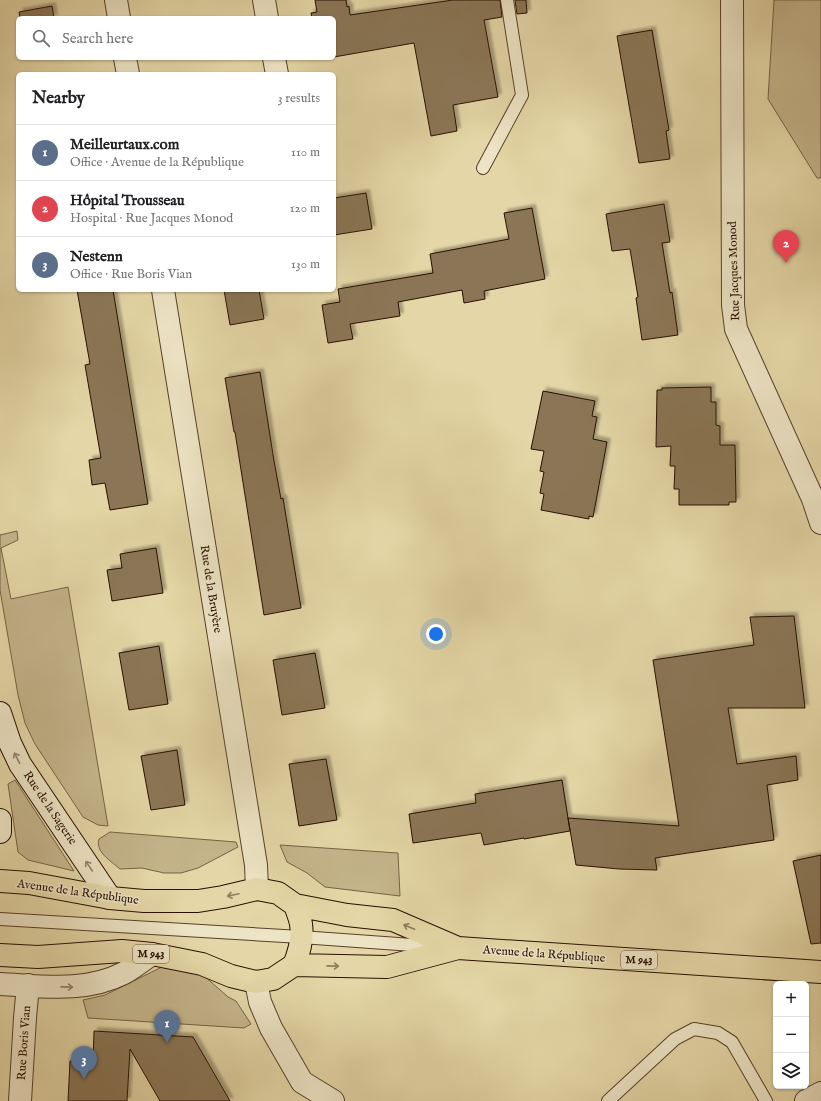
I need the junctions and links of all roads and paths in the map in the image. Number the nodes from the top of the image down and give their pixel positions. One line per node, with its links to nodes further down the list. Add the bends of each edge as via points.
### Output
1 (116, 0): 5 (street)
2 (264, 0): 6 (street)
3 (507, 0): 11 (lane, via 522,95)
4 (732, 0): 13 (street, Rue Jacques Monod, via 733,305 736,329 813,499)
5 (119, 16)
6 (267, 16)
7 (125, 60): 9 (street)
8 (274, 60): 10 (street)
9 (128, 72)
10 (277, 72)
11 (483, 168)
12 (163, 292): 18 (street, Rue de la Bruyère, via 256,865)
13 (821, 523)
14 (0, 713): 19 (street, Rue de la Sagerie, one-way to 14, via 20,764 10,744)
15 (0, 820): 16 (street)
16 (0, 832)
17 (0, 882): 19 (main road, Avenue de la République / M 943, via 29,883)
18 (257, 889): 19 (main road, Avenue de la République / M 943, one-way to 19, via 198,901); 20 (main road, Avenue de la République / M 943, via 278,893)
19 (110, 898)
20 (295, 905): 22 (main road, via 301,924); 23 (main road, Avenue de la République / M 943, one-way to 20, via 393,920 347,915)
21 (0, 919): 22 (lane)
22 (301, 937): 23 (lane); 26 (main road)
23 (458, 948): 26 (main road, Avenue de la République / M 943, one-way to 23, via 387,967); 27 (main road, Avenue de la République / M 943)
24 (152, 954): 25 (main road, M 943, via 122,952 38,958); 28 (main road, M 943, via 202,964 231,976); 30 (street, one-way to 24, via 72,988 101,982 124,973)
25 (0, 955)
26 (294, 965): 28 (main road, M 943, via 273,979)
27 (821, 972)
28 (256, 982): 33 (street, via 260,1002 271,1028 302,1082)
29 (0, 984): 30 (street)
30 (28, 985): 32 (street, Rue Boris Vian)
31 (821, 1093): 36 (street)
32 (20, 1101)
33 (332, 1101)
34 (608, 1101): 35 (lane, via 675,1039 694,1029 718,1033 732,1042)
35 (766, 1101)
36 (806, 1101)

